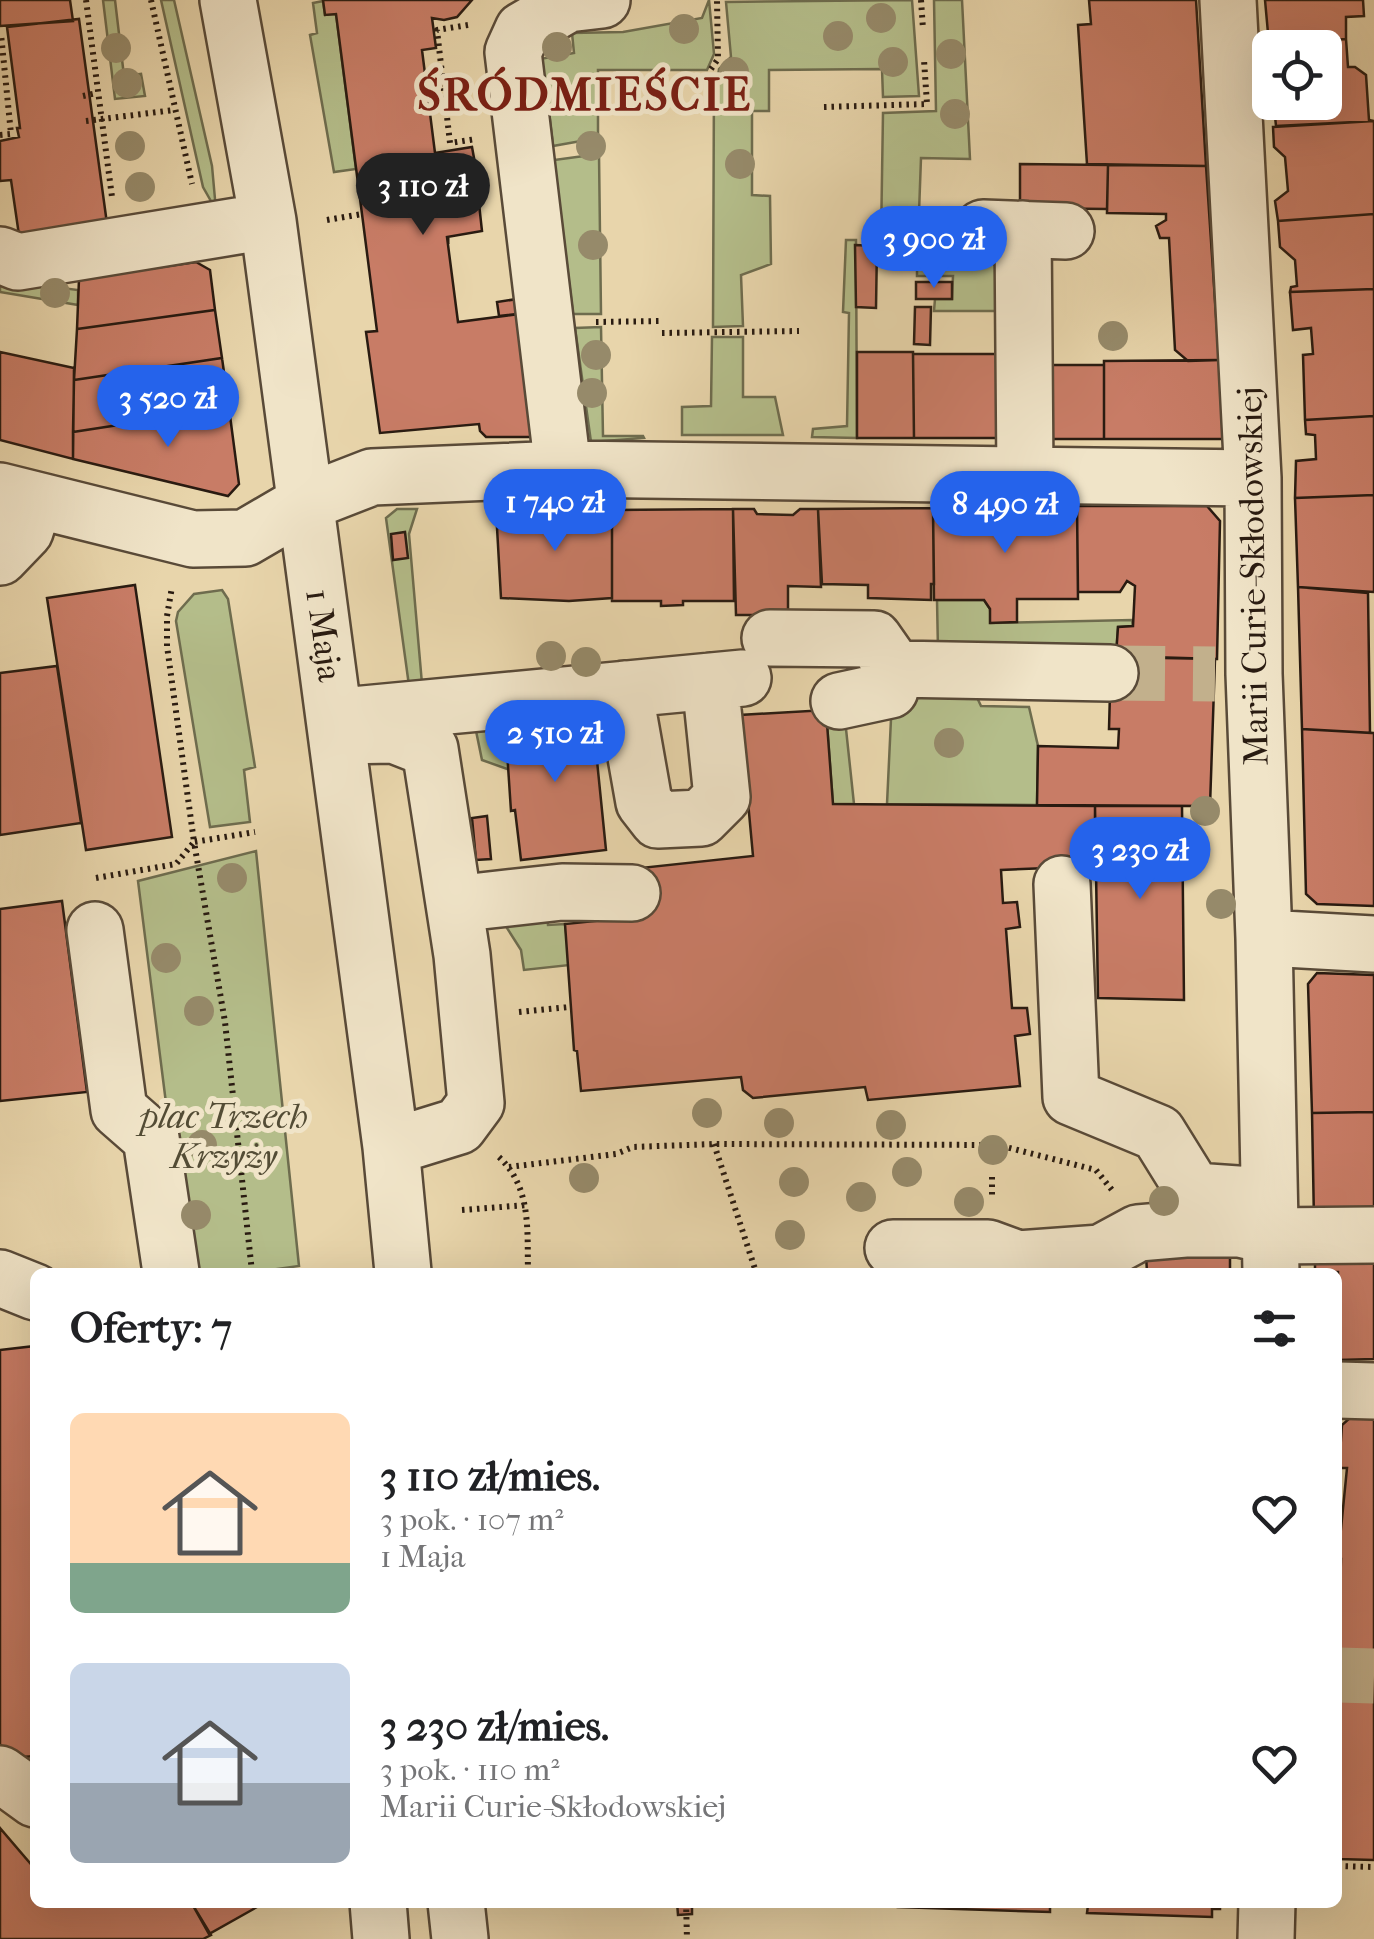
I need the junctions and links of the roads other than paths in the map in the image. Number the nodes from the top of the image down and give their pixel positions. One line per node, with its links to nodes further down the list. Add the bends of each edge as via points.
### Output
1 (228, 0): 4 (street, 1 Maja)
2 (602, 0): 7 (street, via 568,4 523,30 513,52)
3 (1228, 0): 9 (street, Marii Curie-Skłodowskiej)
4 (268, 221): 6 (street, via 18,262); 11 (street, 1 Maja)
5 (1024, 230): 8 (street)
6 (0, 254)
7 (563, 469): 8 (street); 11 (street, via 372,477)
8 (1025, 474): 9 (street)
9 (1254, 478): 23 (street, Marii Curie-Skłodowskiej, via 1234,674)
10 (18, 496): 11 (street, via 193,540 245,538); 12 (street, via 26,532)
11 (306, 503): 18 (street, 1 Maja)
12 (0, 557)
13 (741, 666): 14 (street, via 874,638); 16 (street); 16 (street, via 722,797 701,818 658,820 644,802)
14 (895, 668): 15 (street); 17 (street, via 890,690)
15 (1110, 672)
16 (624, 688): 18 (street)
17 (839, 701)
18 (336, 726): 21 (street, via 394,735 430,749); 25 (street, 1 Maja)
19 (1062, 884): 26 (street, via 1071,1097 1158,1133 1194,1191)
20 (632, 892): 21 (street)
21 (454, 904): 25 (street, via 476,1103 460,1126)
22 (87, 905): 30 (street, via 119,1110 151,1138)
23 (1264, 938): 24 (street); 26 (street, Marii Curie-Skłodowskiej)
24 (1374, 944)
25 (392, 1147): 31 (street, 1 Maja)
26 (1270, 1235): 27 (street); 29 (street, via 1240,1229 1138,1233 1101,1253)
27 (1374, 1235)
28 (893, 1248): 29 (street, via 988,1248)
29 (1039, 1265)
30 (170, 1268)
31 (403, 1268)
32 (0, 1278): 33 (street)
33 (30, 1290)
34 (1342, 1390): 35 (street)
35 (1374, 1391)
36 (0, 1774): 37 (street)
37 (30, 1796)
38 (378, 1908): 41 (street)
39 (457, 1908): 42 (street)
40 (1267, 1908): 43 (street)
41 (381, 1939)
42 (460, 1939)
43 (1266, 1939)

